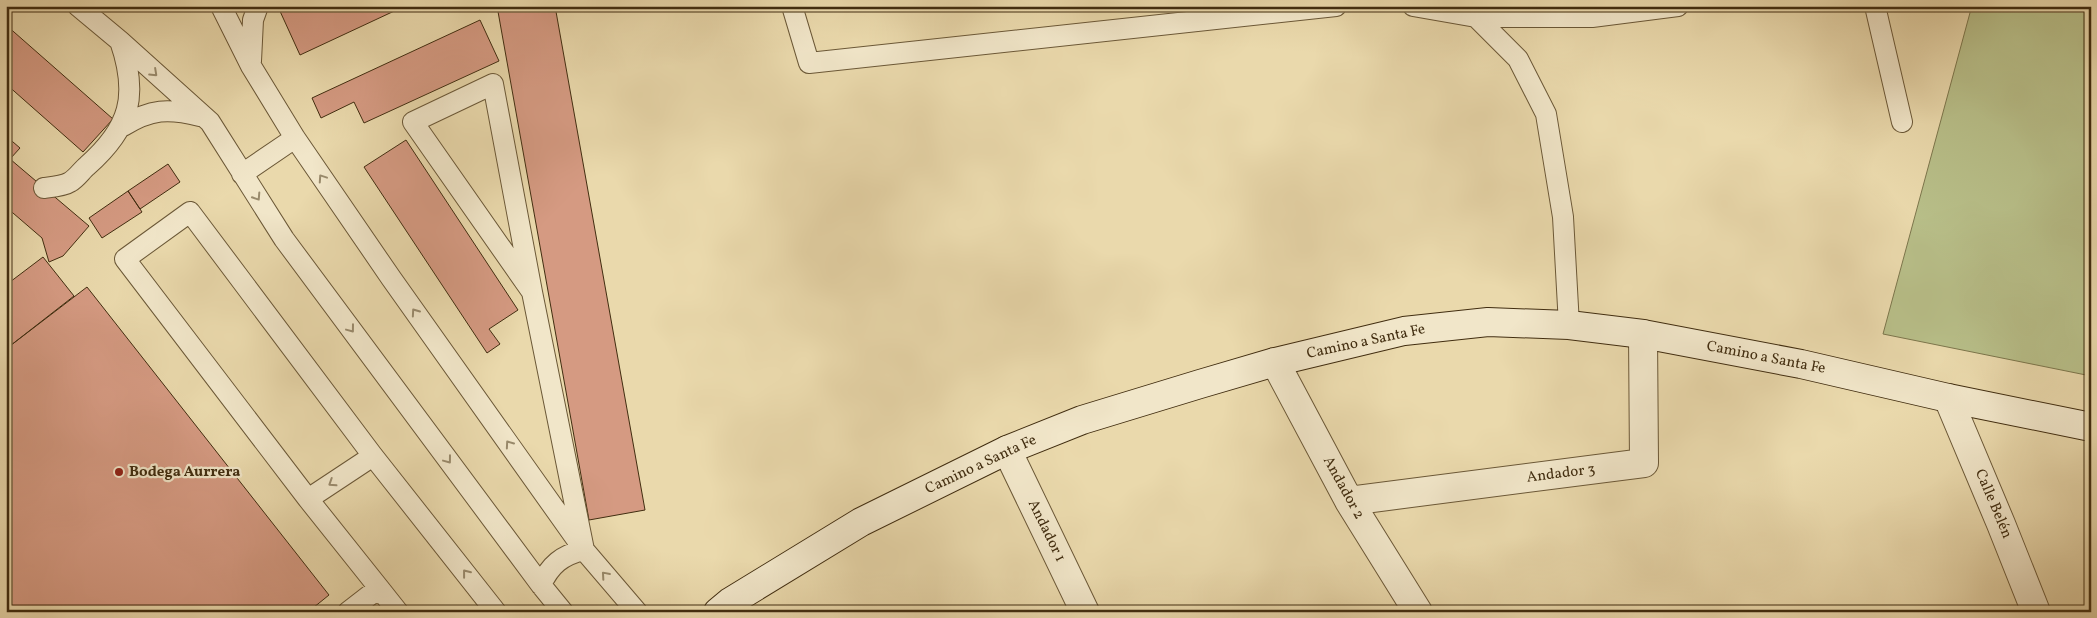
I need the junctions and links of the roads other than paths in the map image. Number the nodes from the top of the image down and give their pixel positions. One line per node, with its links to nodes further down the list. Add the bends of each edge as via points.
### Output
1 (78, 6): 10 (lane)
2 (222, 6): 11 (lane)
3 (258, 6): 11 (lane, via 253,20)
4 (792, 6): 5 (lane, via 809,63)
5 (1336, 6)
6 (1413, 6): 9 (lane)
7 (1678, 6): 9 (lane, via 1592,17)
8 (1875, 6): 13 (lane)
9 (1475, 12): 19 (lane, via 1518,59 1546,114 1562,217)
10 (120, 41): 12 (lane, one-way to 12); 14 (lane, via 130,81)
11 (251, 66): 15 (lane)
12 (200, 116): 14 (lane, via 160,110); 16 (lane, via 210,122)
13 (1902, 122)
14 (122, 126): 17 (lane, via 99,156 70,182)
15 (295, 138): 16 (lane); 28 (lane, one-way to 15)
16 (242, 174): 29 (lane, one-way to 29, via 284,239)
17 (44, 188)
18 (532, 292): 18 (lane, via 518,216 493,84 413,122); 28 (lane)
19 (1569, 325): 20 (main road, Camino a Santa Fe); 21 (main road, Camino a Santa Fe, via 1488,322 1404,331)
20 (1643, 334): 22 (main road, Camino a Santa Fe, via 1802,364); 27 (main road, Andador 3, via 1644,463)
21 (1276, 362): 24 (main road, Camino a Santa Fe, via 1082,420); 27 (main road, Andador 2)
22 (1948, 398): 23 (main road, Camino a Santa Fe); 39 (main road, Calle Belén)
23 (2091, 426)
24 (1007, 450): 36 (main road, Camino a Santa Fe, via 860,522); 37 (main road, Andador 1)
25 (373, 456): 26 (lane, one-way to 26); 26 (lane, via 190,212 126,259); 33 (lane, one-way to 25)
26 (308, 499): 30 (lane)
27 (1349, 501): 38 (main road, Andador 2)
28 (584, 550): 29 (lane, via 569,553 556,561); 35 (lane, one-way to 28)
29 (541, 586): 34 (lane)
30 (379, 588): 31 (lane); 32 (lane)
31 (348, 612)
32 (398, 612)
33 (496, 612)
34 (563, 612)
35 (637, 612)
36 (718, 612)
37 (1085, 612)
38 (1418, 612)
39 (2036, 612)

